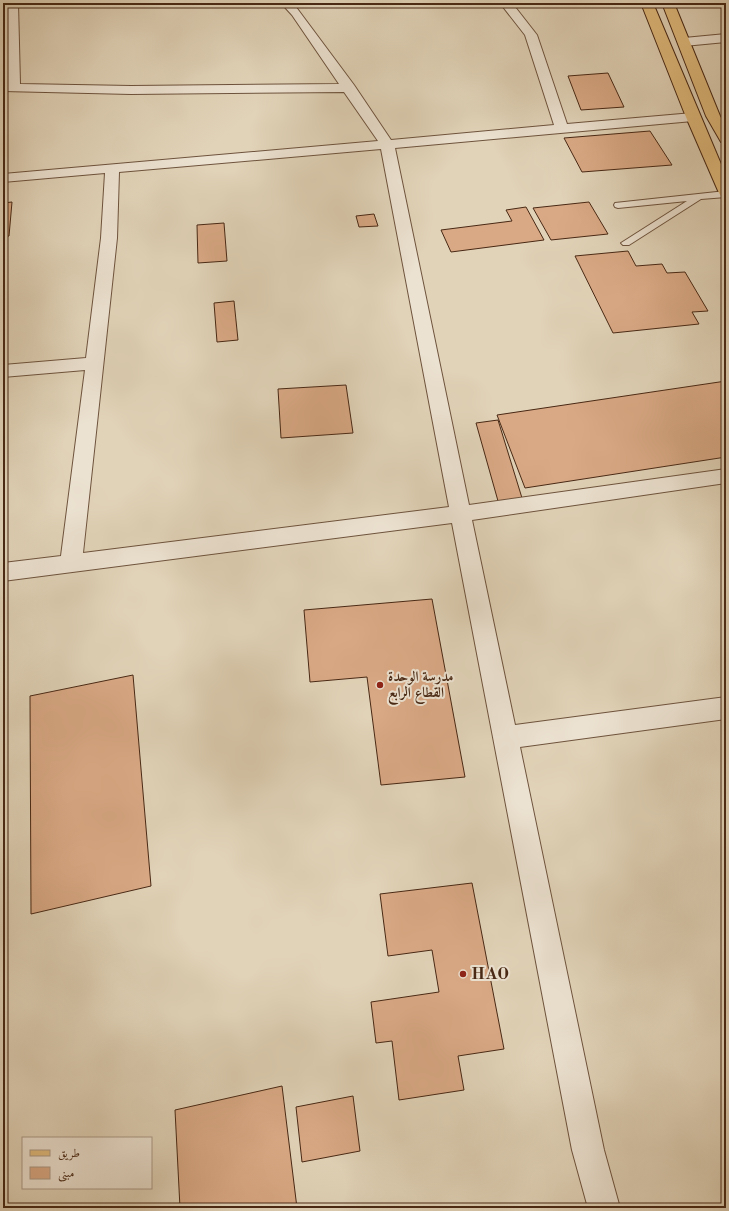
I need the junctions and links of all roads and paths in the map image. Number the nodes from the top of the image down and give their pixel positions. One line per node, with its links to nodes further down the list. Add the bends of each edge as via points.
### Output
1 (12, 3): 8 (street)
2 (289, 3): 9 (street)
3 (506, 3): 11 (street, via 531,35)
4 (647, 3): 10 (main road)
5 (668, 3): 7 (main road)
6 (726, 38): 7 (street)
7 (684, 42): 12 (main road)
8 (9, 87): 9 (street, via 131,90)
9 (348, 88): 13 (street)
10 (693, 117): 11 (street); 16 (main road)
11 (562, 129): 13 (street)
12 (726, 139)
13 (387, 144): 14 (street); 23 (street)
14 (112, 168): 15 (street); 20 (street, via 109,238)
15 (3, 178)
16 (726, 194): 17 (lane)
17 (700, 197): 18 (lane); 19 (lane)
18 (618, 205)
19 (626, 243)
20 (94, 363): 21 (street); 24 (street)
21 (3, 371)
22 (726, 476): 23 (street)
23 (460, 514): 24 (street); 27 (street)
24 (71, 563): 25 (street)
25 (3, 572)
26 (726, 708): 27 (street)
27 (506, 738): 28 (street, via 588,1150)
28 (604, 1208)

